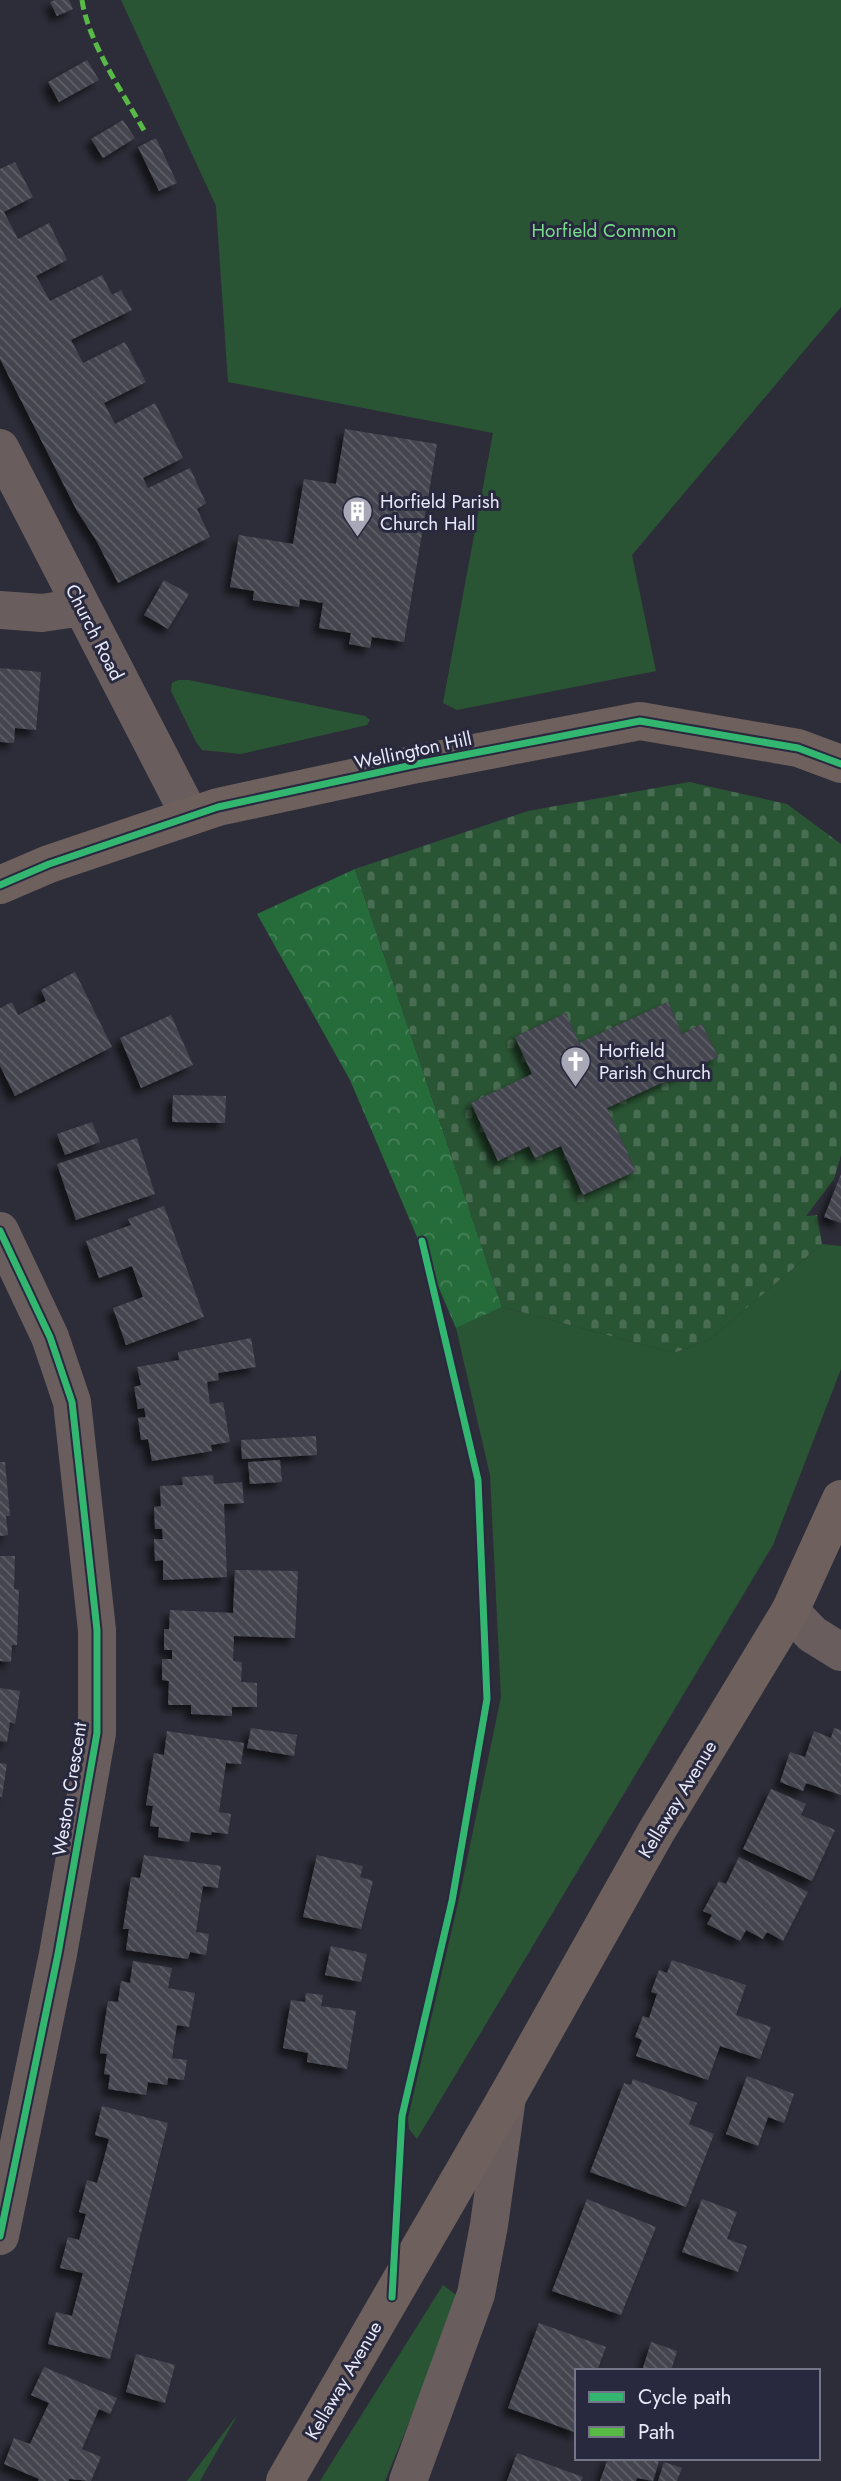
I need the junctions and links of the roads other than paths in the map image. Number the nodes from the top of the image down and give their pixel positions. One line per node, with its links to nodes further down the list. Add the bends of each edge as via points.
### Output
1 (0, 448): 2 (street, Church Road)
2 (82, 607): 3 (street, via 42,614); 5 (street, Church Road)
3 (0, 610)
4 (841, 764): 5 (main road, Wellington Hill, via 797,748 640,721 417,764)
5 (190, 816): 6 (main road, Wellington Hill)
6 (0, 885)
7 (0, 1231): 12 (street, Weston Crescent, via 50,1337 72,1402 97,1630 97,1733 58,1954)
8 (841, 1499): 9 (main road, Kellaway Avenue)
9 (790, 1611): 10 (street, via 812,1634); 11 (main road, Kellaway Avenue, via 656,1832)
10 (841, 1652)
11 (507, 2097): 13 (main road, Kellaway Avenue); 14 (street, Kellaway Avenue, via 476,2294)
12 (0, 2236)
13 (285, 2481)
14 (408, 2481)

